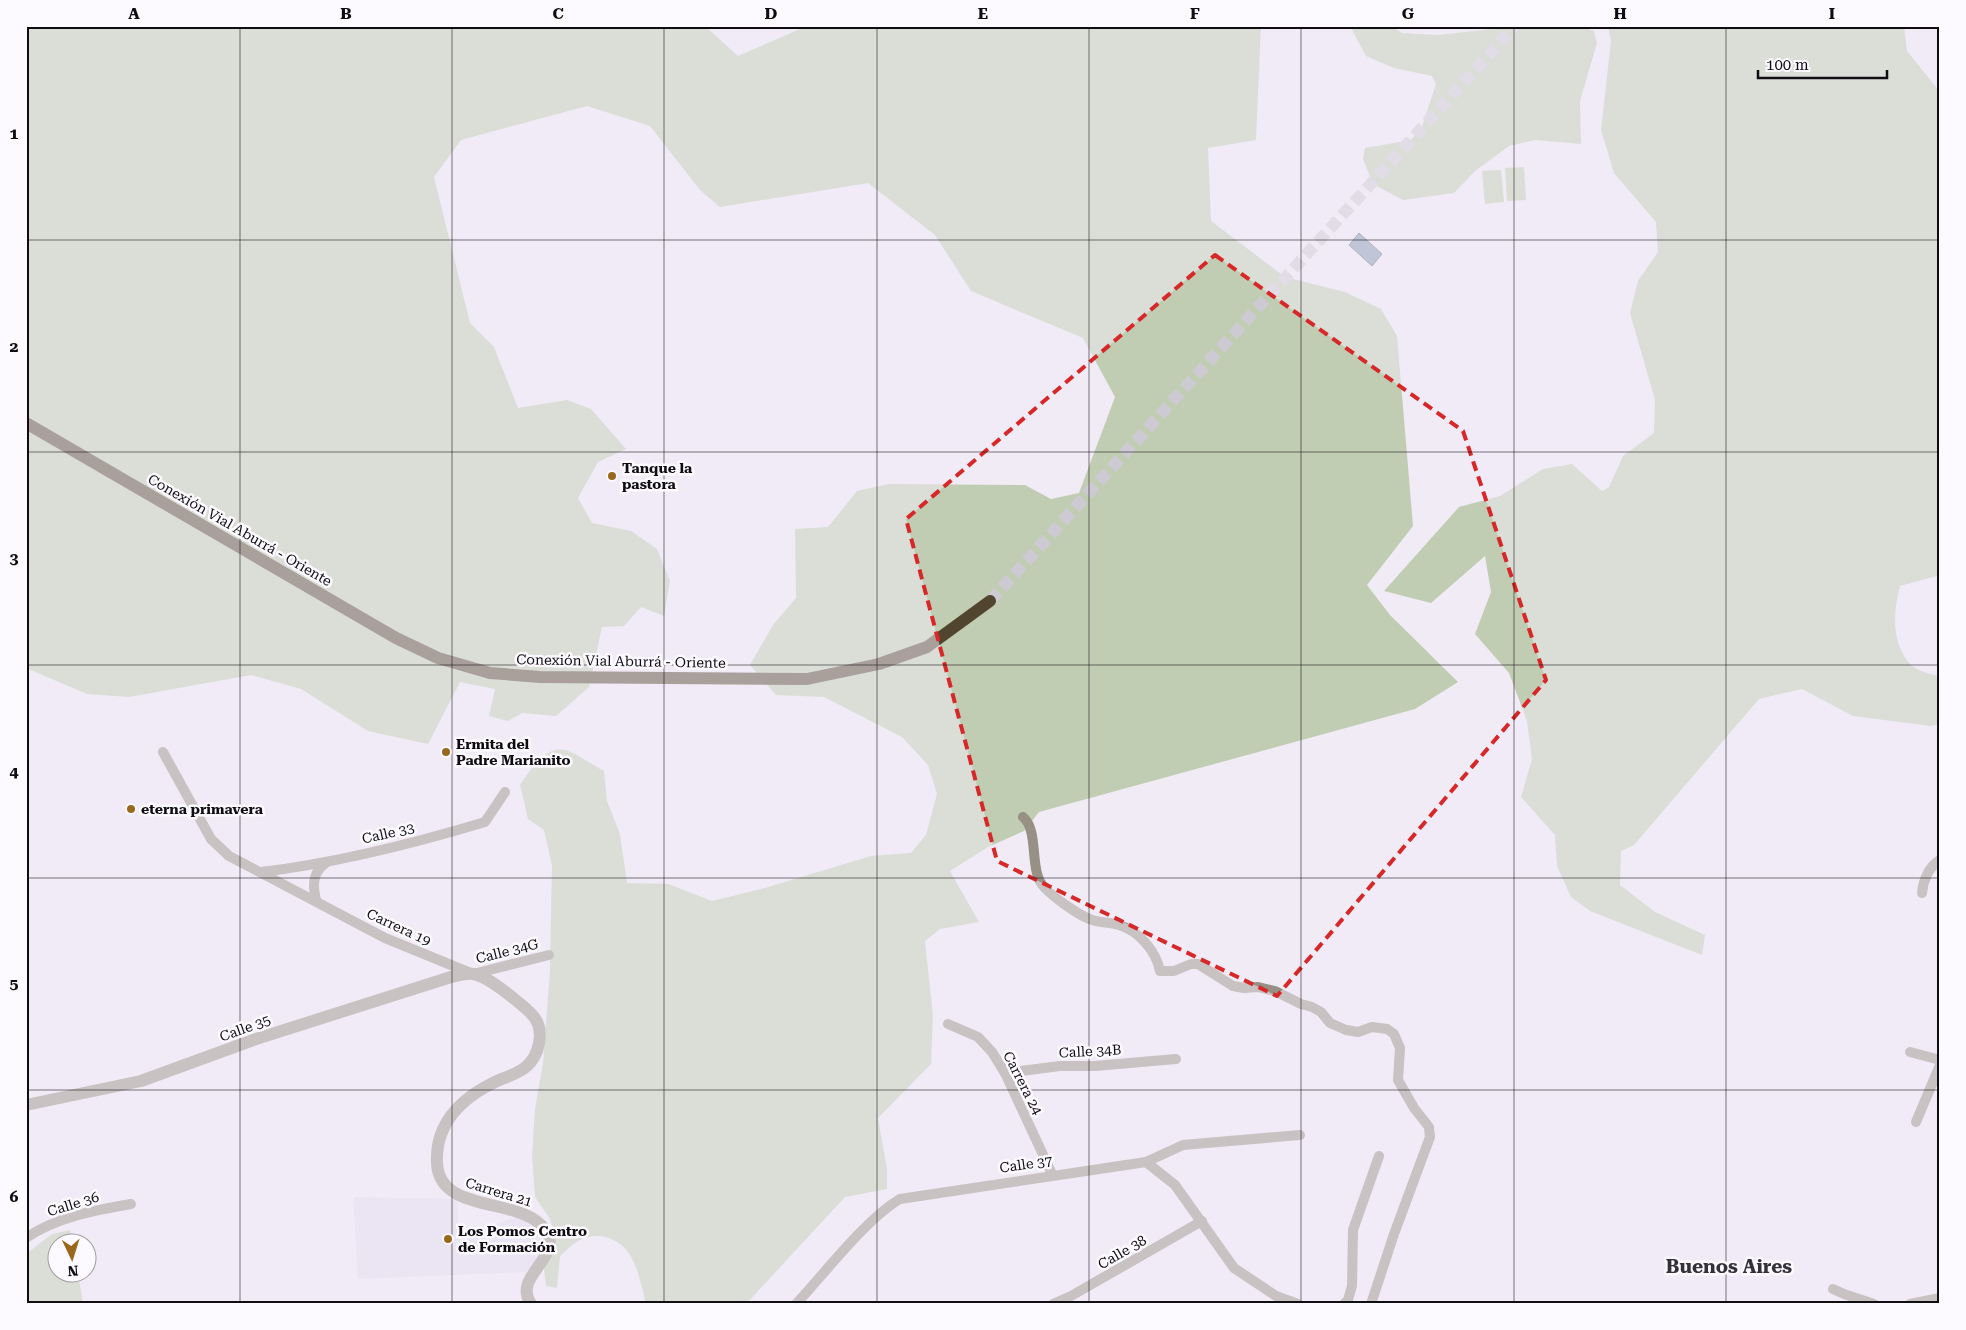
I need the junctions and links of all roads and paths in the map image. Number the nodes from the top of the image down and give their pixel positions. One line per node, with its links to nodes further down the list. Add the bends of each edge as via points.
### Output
1 (26, 423): 2 (main road, Conexión Vial Aburrá - Oriente, via 396,638 438,658 490,673 540,677 806,679 879,664 927,648)
2 (990, 602)
3 (163, 752): 8 (street, Carrera 19, via 212,839 229,856)
4 (505, 792): 6 (street, Calle 33, via 485,822)
5 (1022, 817): 35 (street, via 1030,828 1043,887 1090,920 1120,925 1133,933 1149,945 1158,959 1160,971 1174,971 1198,964 1233,986 1274,991 1312,1007 1330,1023 1346,1030 1358,1032 1372,1027 1387,1029 1394,1034 1400,1048 1398,1080 1414,1108 1430,1127 1430,1137)
6 (331, 860): 8 (street, Calle 33); 10 (street, via 319,868 315,877)
7 (1940, 860): 9 (street, via 1930,869)
8 (261, 872): 10 (street, Carrera 19)
9 (1922, 893)
10 (316, 900): 12 (street, Carrera 19, via 385,938)
11 (548, 955): 12 (street, Calle 34G)
12 (473, 974): 19 (street, Calle 35, via 256,1039 141,1081); 30 (street, Carrera 21, via 496,986 535,1018 540,1038 527,1066 481,1089 448,1117 439,1140 437,1171 442,1182 458,1196 512,1210 536,1219 543,1226 548,1234 549,1251 528,1281 527,1295)
13 (948, 1024): 18 (street, Carrera 24, via 978,1037)
14 (1910, 1052): 16 (street)
15 (1176, 1059): 18 (street, Calle 34B)
16 (1940, 1060)
17 (1940, 1064): 20 (street)
18 (1005, 1073): 24 (street, Carrera 24)
19 (26, 1105)
20 (1916, 1122)
21 (1300, 1135): 23 (street, Calle 37, via 1182,1145)
22 (1379, 1156): 34 (street, via 1353,1230 1352,1286)
23 (1146, 1162): 24 (street, Calle 37); 26 (street, via 1175,1184)
24 (1052, 1174): 31 (street, Calle 37, via 900,1199 882,1212)
25 (132, 1204): 27 (street, Calle 36, via 70,1218 37,1230)
26 (1202, 1221): 32 (street, Calle 38); 33 (street, via 1234,1268 1276,1296)
27 (26, 1238)
28 (1833, 1289): 36 (street)
29 (1940, 1298): 37 (street)
30 (531, 1304)
31 (796, 1304)
32 (1053, 1304)
33 (1298, 1304)
34 (1344, 1304)
35 (1371, 1304)
36 (1874, 1304)
37 (1910, 1304)

